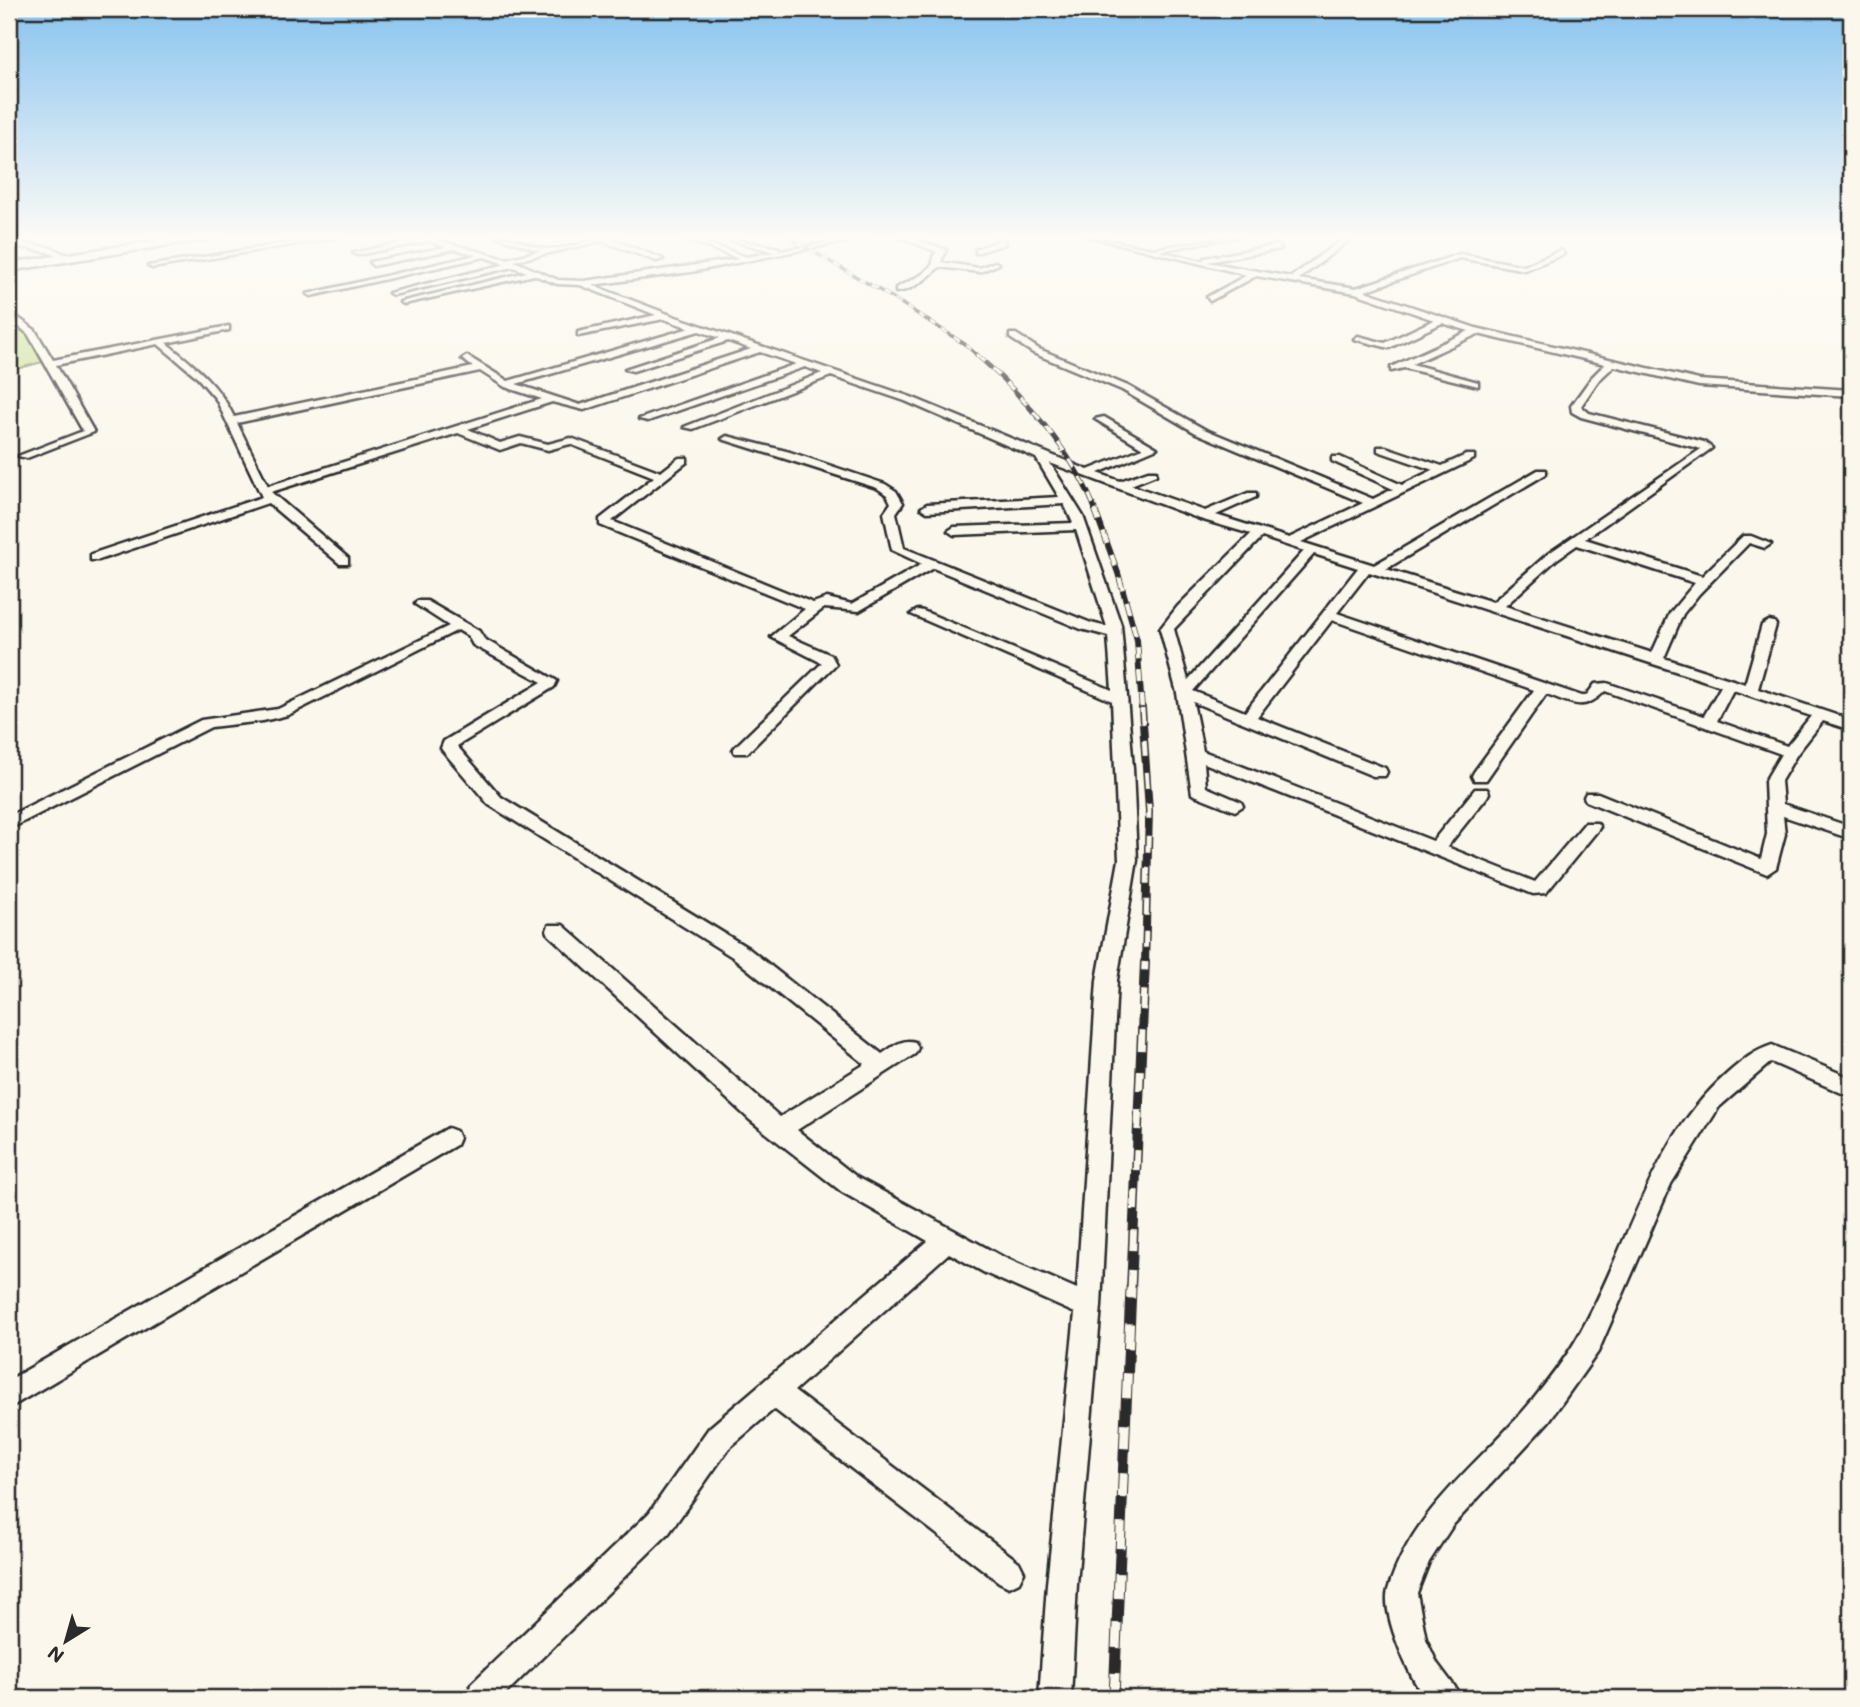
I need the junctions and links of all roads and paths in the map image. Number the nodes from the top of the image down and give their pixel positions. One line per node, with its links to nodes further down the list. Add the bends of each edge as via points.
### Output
1 (11, 316): 15 (street, via 32,332)
2 (664, 316): 6 (street); 8 (street)
3 (1430, 316): 4 (street)
4 (1443, 320): 7 (street); 11 (street, via 1386,345)
5 (226, 328): 12 (street)
6 (699, 328): 10 (street); 21 (street)
7 (1477, 331): 16 (street); 22 (street, via 1398,367)
8 (582, 334)
9 (1013, 336): 47 (street, via 1036,351 1125,388 1200,431)
10 (728, 338): 13 (street); 19 (street)
11 (1359, 340)
12 (160, 342): 15 (street); 27 (street, via 200,374)
13 (759, 349): 17 (street); 24 (street, via 580,408)
14 (467, 359): 18 (street)
15 (52, 363): 32 (street, via 89,432)
16 (1611, 363): 23 (street, via 1699,383); 53 (street, via 1576,410 1707,447)
17 (804, 364): 20 (street); 25 (street)
18 (481, 368): 21 (street); 27 (street)
19 (630, 369)
20 (830, 373): 28 (street); 33 (street, via 908,399)
21 (506, 384): 24 (street)
22 (1475, 384)
23 (1851, 393)
24 (550, 400): 29 (street)
25 (644, 419)
26 (1100, 419): 38 (street, via 1152,448)
27 (232, 421): 44 (street)
28 (689, 427)
29 (458, 429): 41 (street, via 500,447 520,440 548,446 571,441); 44 (street)
30 (727, 439): 59 (street, via 881,486 897,503 890,513 898,550)
31 (1382, 449): 37 (street)
32 (23, 456)
33 (1040, 456): 38 (street); 46 (street)
34 (1470, 457): 37 (street)
35 (1336, 459): 43 (street)
36 (683, 460): 41 (street)
37 (1443, 471): 43 (street)
38 (1089, 472): 42 (street)
39 (1152, 472): 42 (street)
40 (1542, 472): 60 (street)
41 (661, 475): 63 (street, via 604,522)
42 (1121, 485): 49 (street)
43 (1404, 490): 47 (street)
44 (267, 494): 57 (street); 58 (street)
45 (1252, 495): 49 (street)
46 (1067, 500): 48 (street); 50 (street)
47 (1376, 503): 54 (street)
48 (927, 508)
49 (1204, 516): 52 (street)
50 (1081, 526): 51 (street); 69 (street)
51 (954, 531)
52 (1258, 534): 54 (street); 74 (street, via 1167,629)
53 (1575, 540): 61 (street); 64 (street)
54 (1289, 543): 56 (street)
55 (1765, 544): 61 (street, via 1747,539)
56 (1311, 550): 60 (street); 74 (street)
57 (94, 557)
58 (344, 561)
59 (933, 563): 63 (street, via 854,608 827,602); 69 (street, via 1086,626)
60 (1371, 569): 64 (street); 66 (street)
61 (1703, 581): 70 (street, via 1677,613)
62 (422, 604): 93 (street, via 474,634 478,642 550,681 450,744 495,801 741,953)
63 (814, 608): 80 (street, via 778,636 826,658 829,664)
64 (1495, 608): 70 (street)
65 (918, 614): 75 (street)
66 (1331, 615): 72 (street); 77 (street)
67 (1769, 625): 73 (street)
68 (452, 629): 87 (street, via 284,712 262,719 206,723)
69 (1114, 633): 75 (street)
70 (1656, 660): 71 (street)
71 (1729, 684): 73 (street); 78 (street)
72 (1543, 687): 78 (street, via 1586,701 1600,687 1607,687); 90 (street)
73 (1750, 691): 76 (street)
74 (1184, 693): 77 (street); 82 (street)
75 (1118, 698): 98 (street, via 1128,860 1107,980)
76 (1820, 715): 79 (street); 81 (street)
77 (1247, 719): 83 (street)
78 (1708, 723): 81 (street)
79 (1851, 725)
80 (741, 750)
81 (1790, 752): 86 (street, via 1773,781)
82 (1196, 754): 85 (street, via 1198,790); 90 (street)
83 (1379, 772)
84 (1592, 797): 86 (street, via 1767,868 1776,834)
85 (1235, 806)
86 (1773, 807): 89 (street)
87 (9, 823)
88 (1591, 827): 90 (street, via 1540,888)
89 (1850, 827)
90 (1436, 849)
91 (556, 930): 95 (street)
92 (908, 1048): 93 (street)
93 (881, 1065): 95 (street)
94 (1851, 1088): 104 (street, via 1772,1053 1761,1057 1711,1101 1662,1178 1589,1343 1539,1412 1443,1515 1418,1553 1402,1593 1411,1641 1426,1674)
95 (780, 1129): 97 (street, via 850,1185)
96 (448, 1138): 100 (street)
97 (947, 1238): 98 (street, via 994,1265); 99 (street)
98 (1088, 1306): 103 (street)
99 (774, 1392): 101 (street); 102 (street, via 719,1438 659,1523 482,1695)
100 (9, 1395)
101 (1009, 1572)
102 (485, 1698)
103 (1055, 1698)
104 (1444, 1698)

